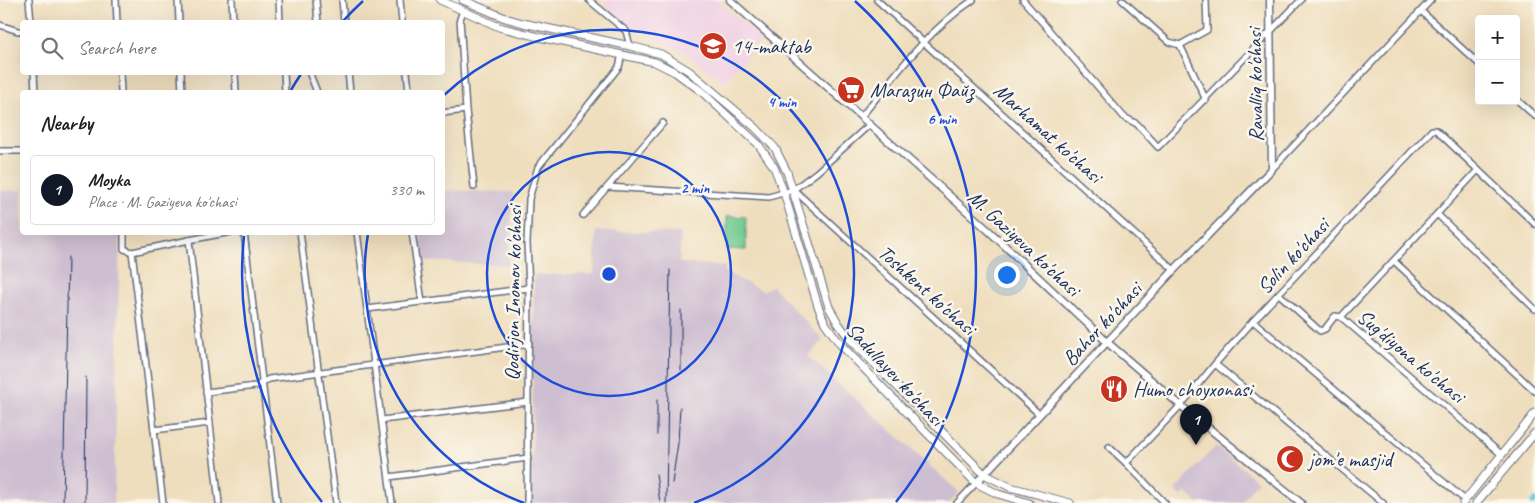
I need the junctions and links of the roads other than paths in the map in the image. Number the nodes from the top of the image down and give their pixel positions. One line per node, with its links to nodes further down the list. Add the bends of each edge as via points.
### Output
1 (29, 0): 23 (street)
2 (116, 0): 24 (street)
3 (178, 0): 25 (street)
4 (232, 0): 26 (street)
5 (279, 0): 27 (street)
6 (316, 0): 28 (street)
7 (342, 0): 29 (street)
8 (400, 0): 30 (street)
9 (440, 0): 21 (main road, Sadullayev ko'chasi)
10 (463, 0): 36 (main road, via 523,24)
11 (589, 0): 36 (street, via 626,32)
12 (730, 0): 60 (street, M. Gaziyeva ko'chasi)
13 (877, 0): 34 (street, Marhamat ko'chasi)
14 (973, 0): 34 (street)
15 (1023, 0): 55 (street, via 1124,118 1137,124 1158,147)
16 (1122, 0): 35 (street, via 1169,42)
17 (1206, 0): 35 (street, via 1207,30)
18 (1270, 0): 33 (street, Ravalliq ko'chasi)
19 (1301, 0): 33 (street)
20 (1431, 0): 22 (street)
21 (463, 11): 37 (main road, Sadullayev ko'chasi, via 513,31); 57 (street, via 460,19)
22 (1420, 11): 38 (street); 65 (street)
23 (31, 20)
24 (117, 20)
25 (179, 20)
26 (233, 20)
27 (280, 20)
28 (318, 20)
29 (344, 20)
30 (402, 20)
31 (0, 25): 32 (street)
32 (20, 31)
33 (1270, 32): 55 (street); 65 (street, Ravalliq ko'chasi)
34 (923, 42): 60 (street); 83 (street, Marhamat ko'chasi)
35 (1180, 45): 55 (street)
36 (630, 46): 69 (main road, via 661,54 680,64 756,128 780,156)
37 (622, 54): 70 (main road, Sadullayev ko'chasi, via 665,66 702,92 764,151); 84 (street, Qodirjon Inomov ko'chasi, via 619,67 538,168 529,199)
38 (1475, 60)
39 (34, 75): 47 (street)
40 (120, 75): 48 (street)
41 (181, 75): 49 (street)
42 (236, 75): 50 (street)
43 (284, 75): 51 (street)
44 (310, 75): 52 (street)
45 (348, 75): 53 (street)
46 (407, 75): 54 (street)
47 (35, 90)
48 (121, 90)
49 (182, 90)
50 (236, 90)
51 (285, 90)
52 (316, 90)
53 (350, 90)
54 (409, 90)
55 (1206, 100)
56 (1520, 103): 59 (street)
57 (466, 110): 58 (street); 67 (street)
58 (445, 113)
59 (1535, 116)
60 (860, 117): 62 (street, M. Gaziyeva ko'chasi)
61 (663, 123): 68 (street)
62 (869, 125): 69 (street); 91 (street, M. Gaziyeva ko'chasi)
63 (0, 151): 64 (street)
64 (20, 151)
65 (1272, 169): 83 (street, Bahor ko'chasi)
66 (1478, 170): 71 (street); 73 (street); 85 (street, Solin ko'chasi, via 1434,129)
67 (474, 186)
68 (608, 186): 70 (street, via 769,197); 72 (street)
69 (793, 190): 70 (street); 102 (street, Toshkent ko'chasi); 111 (main road, via 829,307 838,323 849,338)
70 (784, 193): 113 (main road, Sadullayev ko'chasi, via 812,289 832,334)
71 (1437, 214): 82 (street); 88 (street)
72 (582, 215)
73 (1535, 224)
74 (124, 235): 81 (street, via 124,249)
75 (216, 235): 80 (street)
76 (244, 235): 96 (street)
77 (300, 235): 95 (street)
78 (357, 235): 87 (street)
79 (412, 235): 86 (street)
80 (190, 240): 81 (street); 98 (street)
81 (132, 252): 105 (street)
82 (1394, 261): 89 (street); 97 (street)
83 (1174, 270): 91 (street, Bahor ko'chasi)
84 (529, 288): 86 (street); 92 (street, Qodirjon Inomov ko'chasi)
85 (1279, 294): 89 (street, Sug'diyona ko'chasi, via 1320,331 1335,316); 90 (street, Solin ko'chasi)
86 (422, 302): 87 (street)
87 (367, 309): 93 (street)
88 (1535, 309)
89 (1341, 317): 108 (street, Sug'diyona ko'chasi)
90 (1253, 321): 94 (street, Solin ko'chasi); 115 (street)
91 (1108, 342): 100 (street, M. Gaziyeva ko'chasi); 102 (street, Bahor ko'chasi)
92 (529, 344): 93 (street); 99 (street, Qodirjon Inomov ko'chasi)
93 (374, 364): 95 (street); 103 (street)
94 (1215, 364): 100 (street, Solin ko'chasi); 126 (street)
95 (318, 372): 96 (street); 119 (street)
96 (262, 382): 98 (street, via 256,386); 118 (street)
97 (1535, 391)
98 (206, 392): 104 (street)
99 (528, 402): 103 (street); 109 (street, Qodirjon Inomov ko'chasi)
100 (1181, 405): 110 (street, Solin ko'chasi); 125 (street, M. Gaziyeva ko'chasi)
101 (1535, 413): 108 (main road)
102 (1039, 414): 111 (street, Bahor ko'chasi)
103 (382, 420): 112 (street)
104 (210, 423): 105 (street); 117 (street)
105 (154, 430): 116 (street)
106 (1535, 433): 127 (main road)
107 (1109, 447): 110 (street)
108 (1501, 454): 115 (main road)
109 (528, 458): 112 (street); 121 (street, Qodirjon Inomov ko'chasi)
110 (1126, 463): 124 (street)
111 (984, 474): 113 (street, Bahor ko'chasi); 123 (main road, via 1010,487)
112 (389, 477): 120 (street)
113 (976, 482): 114 (main road, Sadullayev ko'chasi, via 998,494); 122 (street, Bahor ko'chasi)
114 (1024, 502)
115 (1464, 502)
116 (163, 503)
117 (219, 503)
118 (277, 503)
119 (336, 503)
120 (392, 503)
121 (527, 503)
122 (957, 503)
123 (1070, 503)
124 (1165, 503)
125 (1301, 503)
126 (1383, 503)
127 (1476, 503)

